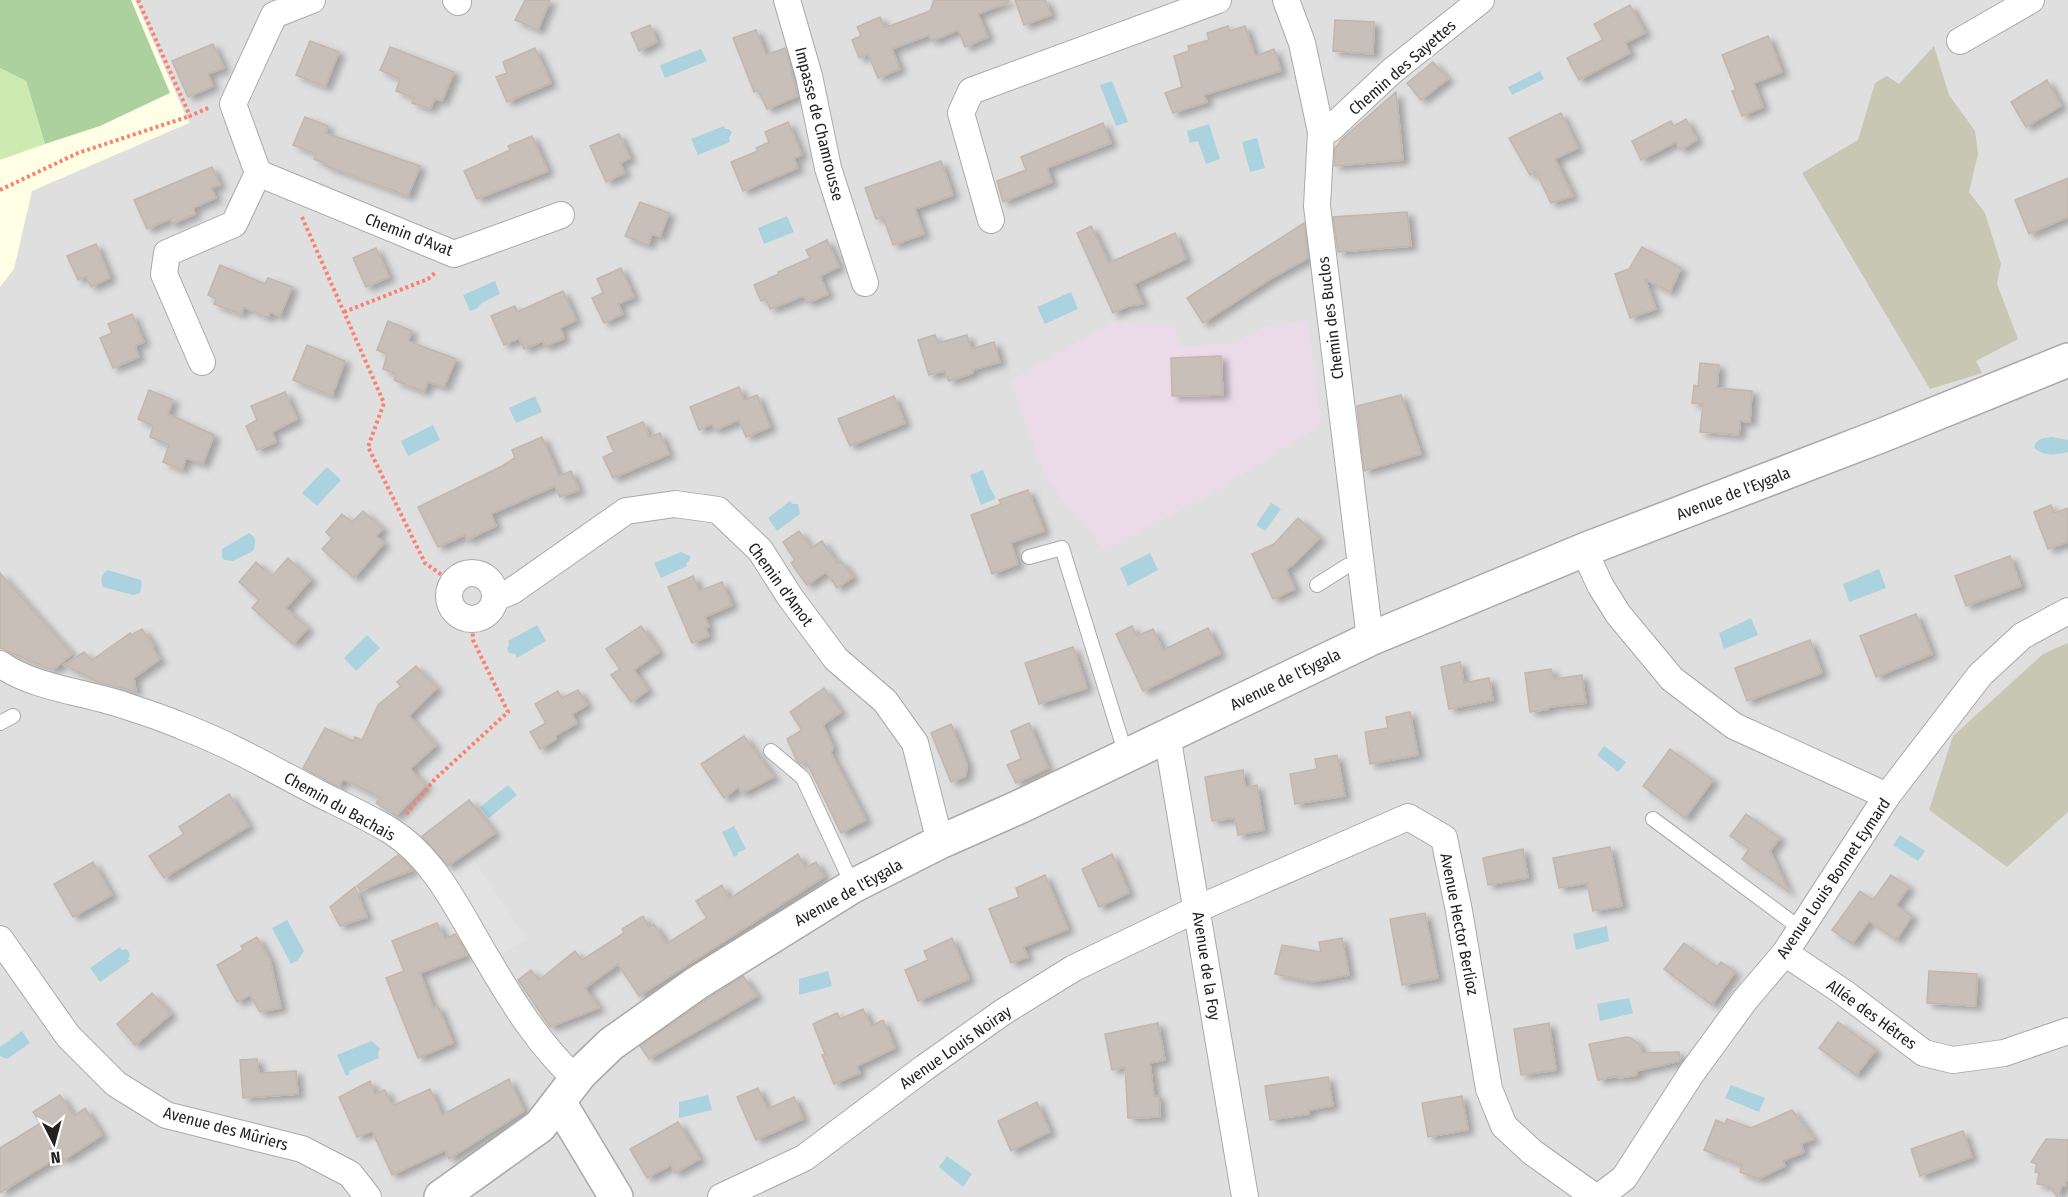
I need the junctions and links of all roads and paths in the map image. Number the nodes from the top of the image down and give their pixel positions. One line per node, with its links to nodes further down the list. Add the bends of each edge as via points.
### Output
1 (138, 0): 10 (path)
2 (312, 0): 9 (street, via 274,15)
3 (787, 0): 18 (street, Impasse de Chamrousse, via 809,76 828,168)
4 (1218, 0): 16 (street, via 971,91 961,113)
5 (1286, 0): 11 (street, Chemin des Buclos, via 1302,44)
6 (1481, 0): 11 (street, Chemin des Sayettes, via 1392,70 1330,129)
7 (2031, 0): 8 (street)
8 (1960, 41)
9 (237, 95): 10 (path); 12 (street, via 233,104)
10 (190, 116): 14 (path, via 78,153)
11 (1321, 132): 24 (street, Chemin des Buclos, via 1317,206)
12 (258, 173): 13 (street, Chemin d'Avat); 21 (street, via 234,224 167,253 164,274)
13 (289, 186): 17 (street, Chemin d'Avat); 19 (path)
14 (0, 190)
15 (561, 215): 17 (street, Chemin d'Avat)
16 (991, 220)
17 (454, 254): 19 (path, via 429,279)
18 (865, 283)
19 (344, 312): 25 (path, via 384,403 368,447 424,563)
20 (2068, 360): 22 (street, Avenue de l'Eygala)
21 (202, 362)
22 (1584, 550): 30 (street, Avenue de l'Eygala); 37 (street, via 1618,614 1672,679 1734,726)
23 (1029, 557): 36 (lane, via 1062,548)
24 (1360, 564): 26 (lane, via 1347,566); 30 (street, Chemin des Buclos)
25 (453, 584): 27 (street, via 463,574 482,575 492,584); 29 (street, via 449,596 453,609)
26 (1317, 585)
27 (495, 598): 29 (street, Chemin d'Amot, via 488,613); 40 (street, Chemin d'Amot, via 512,591 626,511 675,504 718,510 760,550 836,659 885,701 915,743)
28 (2068, 611): 37 (street, Avenue Louis Bonnet Eymard, via 2022,636 1980,675)
29 (472, 619): 39 (path, via 473,640 508,712 435,779)
30 (1370, 639): 34 (street, Avenue de l'Eygala)
31 (0, 664): 39 (street, Chemin du Bachais, via 44,684 110,700 186,727)
32 (13, 716): 33 (lane)
33 (0, 723)
34 (1167, 735): 36 (street, Avenue de l'Eygala); 42 (street, Avenue de la Foy)
35 (771, 752): 41 (lane, via 802,778)
36 (1126, 755): 40 (street, Avenue de l'Eygala)
37 (1887, 796): 43 (street, Avenue Louis Bonnet Eymard)
38 (1653, 819): 43 (lane)
39 (392, 831): 47 (street, Chemin du Bachais, via 414,850 450,893 526,1021 562,1067)
40 (940, 842): 41 (street, Avenue de l'Eygala)
41 (853, 886): 47 (street, Avenue de l'Eygala, via 697,982 611,1044)
42 (1197, 909): 51 (street, Avenue Louis Noiray, via 1064,975 1003,1012 804,1158); 52 (street, Avenue de la Foy); 53 (street, Avenue Hector Berlioz, via 1408,818 1444,838 1460,910 1489,1089 1504,1126 1532,1152)
43 (1801, 929): 45 (street, Avenue Louis Bonnet Eymard)
44 (0, 939): 49 (street, Avenue des Mûriers, via 68,1036 116,1084 166,1115 302,1149 350,1174)
45 (1785, 953): 46 (street, Allée des Hêtres, via 1924,1053 1953,1060 2004,1053); 53 (street, Avenue Louis Bonnet Eymard, via 1690,1074 1624,1178)
46 (2068, 1031)
47 (568, 1091): 48 (street, Avenue de l'Eygala, via 540,1126); 50 (street)
48 (459, 1192)
49 (368, 1197)
50 (616, 1197)
51 (721, 1197)
52 (1245, 1197)
53 (1597, 1197)

